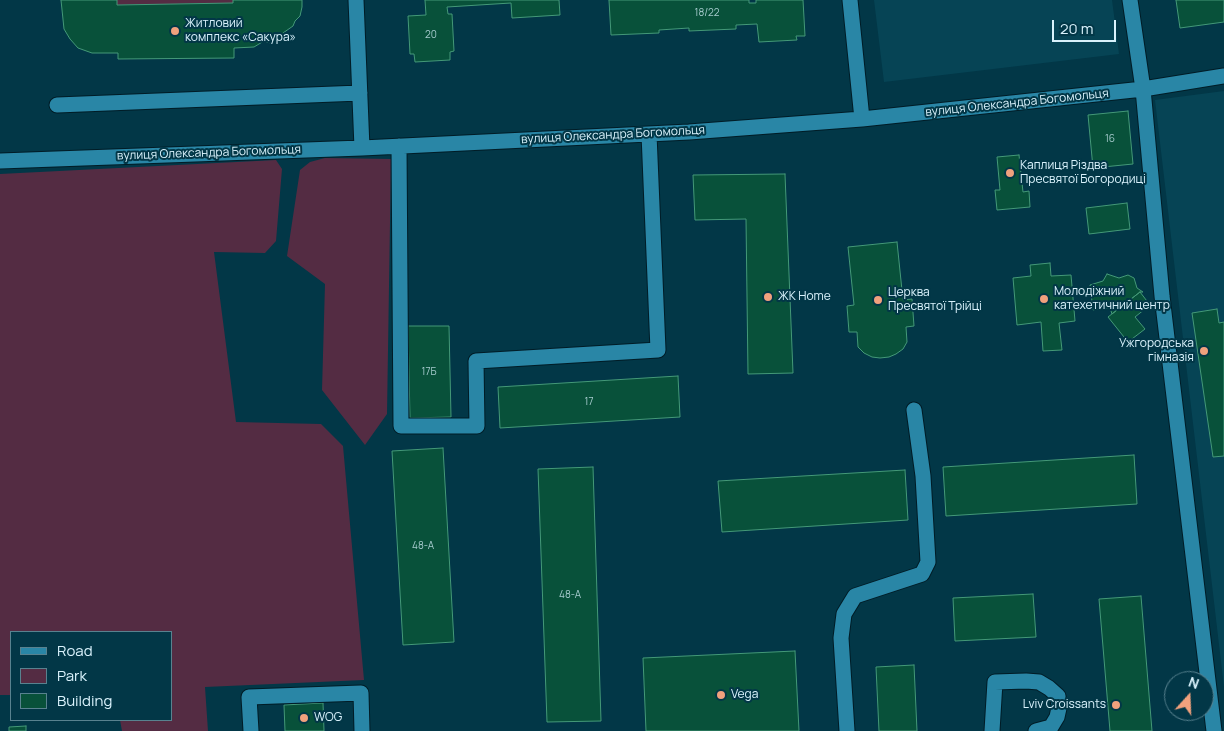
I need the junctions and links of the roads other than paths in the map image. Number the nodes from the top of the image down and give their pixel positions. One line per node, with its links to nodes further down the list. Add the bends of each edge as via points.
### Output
1 (356, 0): 6 (street)
2 (850, 0): 8 (street)
3 (1130, 0): 5 (street)
4 (1224, 76): 5 (street, вулиця Олександра Богомольця)
5 (1144, 89): 8 (street, вулиця Олександра Богомольця); 19 (street, via 1162,296)
6 (360, 93): 7 (street); 11 (street)
7 (57, 105)
8 (862, 119): 9 (street, вулиця Олександра Богомольця)
9 (649, 134): 10 (street, вулиця Олександра Богомольця); 10 (street, via 658,350 476,361 477,426 401,426)
10 (399, 146): 11 (street, вулиця Олександра Богомольця)
11 (362, 148): 12 (street, вулиця Олександра Богомольця)
12 (0, 161)
13 (914, 410): 16 (street, via 923,476 928,562 922,574 855,596 844,614 841,638)
14 (251, 731): 15 (street, via 250,697 361,693)
15 (362, 731)
16 (847, 731)
17 (992, 731): 18 (street, via 995,682 1026,681 1039,682 1058,696 1059,708 1051,727)
18 (1036, 731)
19 (1214, 731)

